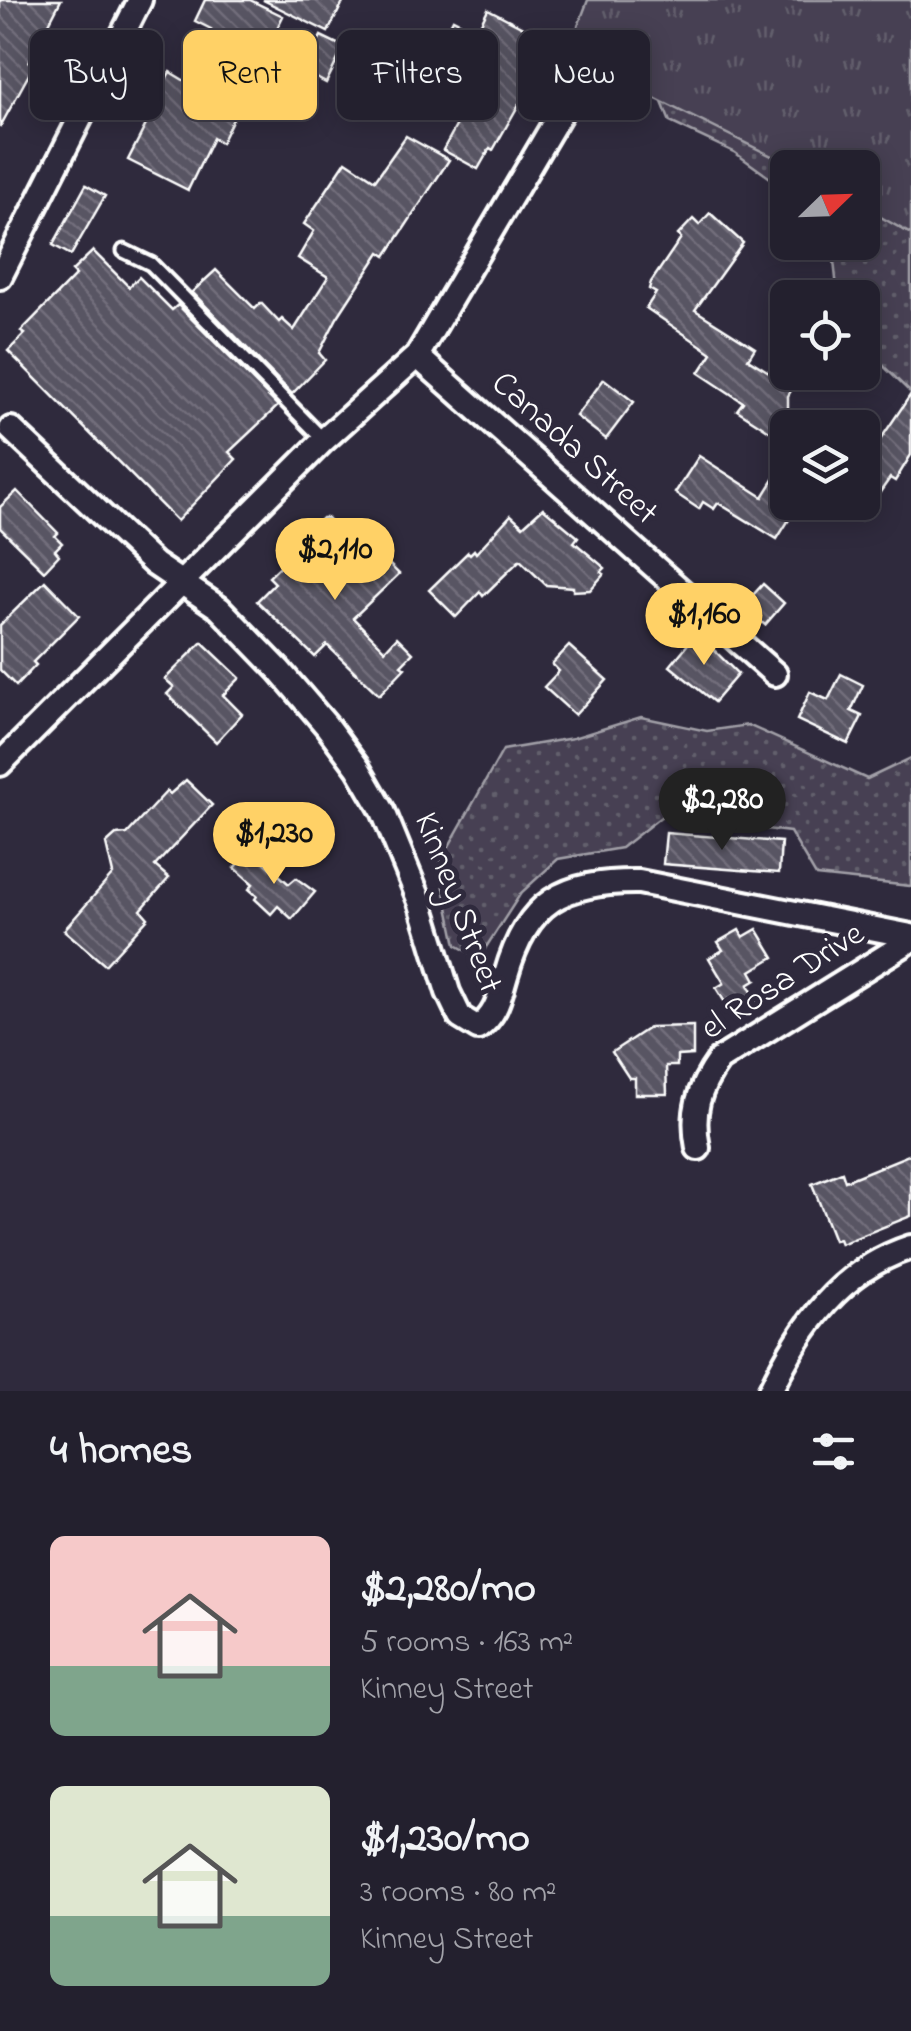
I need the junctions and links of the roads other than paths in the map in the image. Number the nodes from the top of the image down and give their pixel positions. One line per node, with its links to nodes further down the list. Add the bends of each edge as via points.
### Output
1 (140, 0): 4 (street)
2 (556, 120): 5 (street)
3 (124, 251): 7 (lane, via 151,264)
4 (0, 277)
5 (417, 356): 7 (street); 9 (street, Canada Street)
6 (4, 430): 8 (street, Kinney Street)
7 (324, 440): 8 (street)
8 (180, 583): 10 (street); 11 (street, Kinney Street, via 219,608 279,670 358,768 403,854 448,992 460,1017 478,1028 492,1017 524,926 558,896 601,882 638,882)
9 (775, 674)
10 (0, 764)
11 (911, 938): 12 (street, el Rosa Drive, via 719,1060 696,1103)
12 (698, 1148)
13 (911, 1247): 14 (street, via 839,1287 814,1314)
14 (770, 1391)

